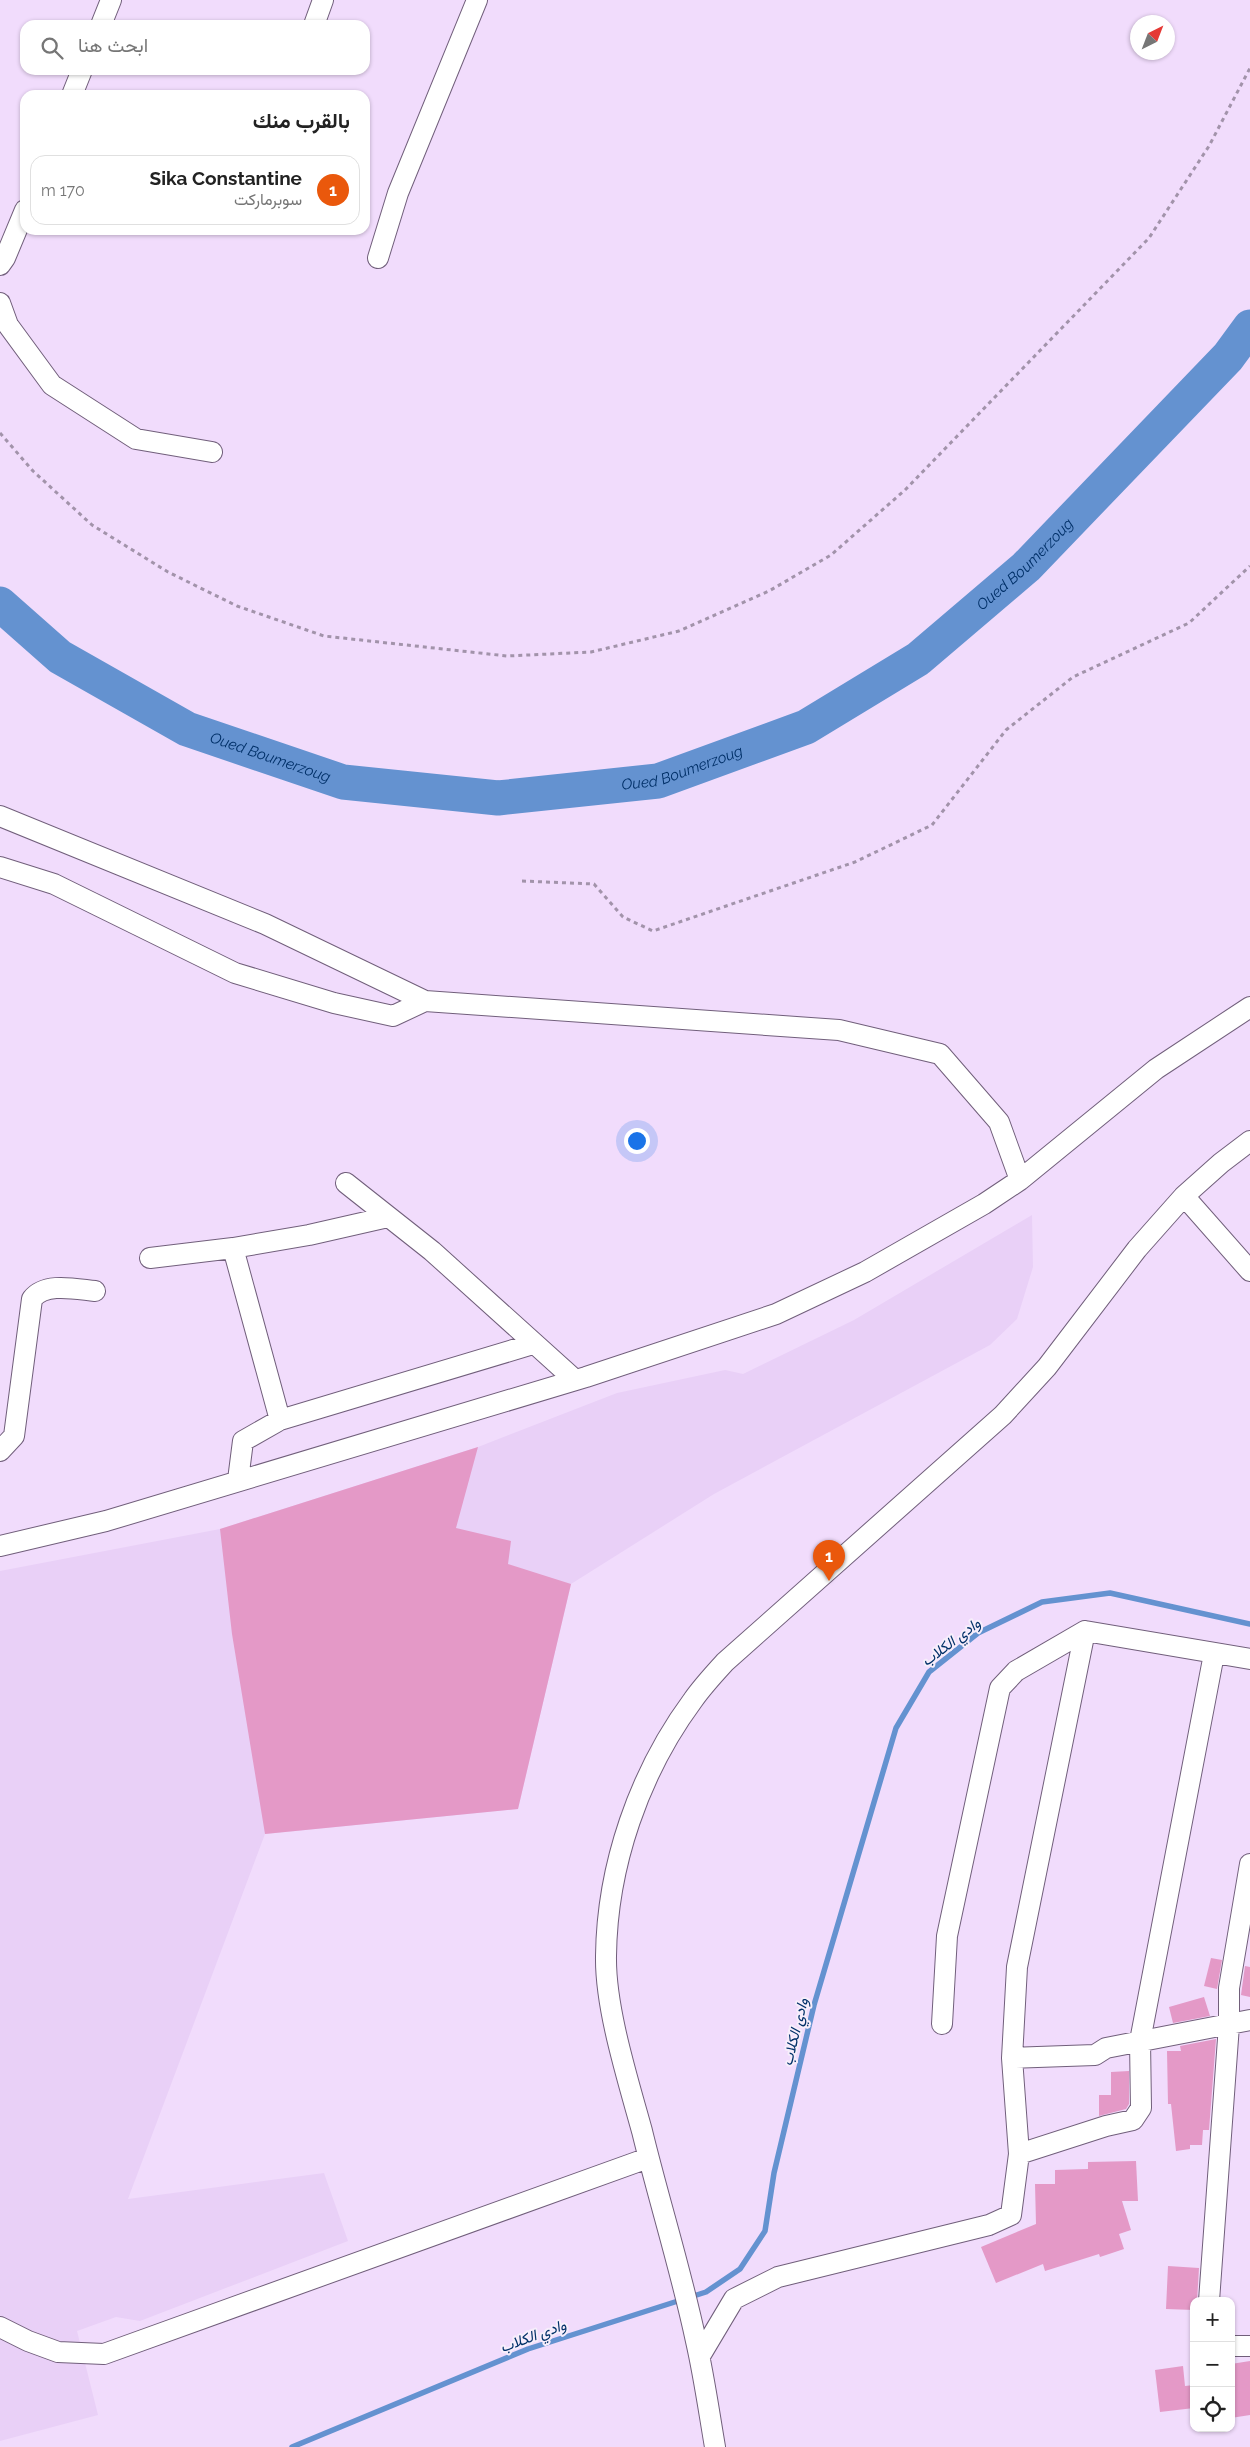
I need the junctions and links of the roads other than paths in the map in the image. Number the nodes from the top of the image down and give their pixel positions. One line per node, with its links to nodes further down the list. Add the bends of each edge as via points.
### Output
1 (111, 0): 4 (street)
2 (323, 0): 5 (street)
3 (477, 0): 9 (street, via 398,193)
4 (103, 20)
5 (316, 20)
6 (80, 75): 7 (street)
7 (74, 90)
8 (20, 222): 10 (street)
9 (378, 258)
10 (0, 265)
11 (0, 303): 12 (street, via 8,325 52,385 136,439)
12 (212, 452)
13 (0, 816): 15 (street, via 265,924)
14 (0, 867): 15 (street, via 54,884 235,973 334,1003 393,1016)
15 (425, 1001): 18 (street, via 839,1030 940,1054 999,1122)
16 (1250, 1007): 18 (street, via 1156,1069)
17 (1250, 1141): 20 (street)
18 (1020, 1180): 27 (street, via 865,1272 776,1314)
19 (346, 1183): 21 (street)
20 (1184, 1196): 24 (street); 42 (street, via 1137,1249 1041,1374 1002,1415 725,1662 693,1700 657,1758 636,1805 621,1852 608,1920 606,1959 610,2000)
21 (388, 1217): 22 (street); 26 (street, via 432,1251)
22 (233, 1248): 23 (street); 28 (street)
23 (150, 1258)
24 (1250, 1271)
25 (95, 1291): 29 (street, via 47,1289 37,1292 32,1299 14,1436)
26 (533, 1344): 27 (street); 28 (street)
27 (575, 1380): 30 (street)
28 (280, 1420): 30 (street, via 243,1441)
29 (0, 1451)
30 (238, 1480): 31 (street, via 106,1522)
31 (0, 1546)
32 (1085, 1631): 33 (street); 37 (street, via 1016,1671 1000,1688 947,1936); 40 (street, via 1017,1967)
33 (1214, 1654): 34 (street); 39 (street)
34 (1250, 1659)
35 (1250, 1864): 38 (street, via 1229,1988)
36 (1250, 2020): 38 (street)
37 (942, 2024)
38 (1229, 2025): 39 (street); 43 (street)
39 (1140, 2041): 40 (street, via 1106,2048 1095,2054); 41 (street, via 1141,2108 1133,2120)
40 (1012, 2058): 41 (street)
41 (1019, 2154): 47 (street, via 1011,2215 989,2224 778,2277 734,2299)
42 (648, 2158): 44 (street, via 104,2354 58,2352); 47 (street)
43 (1209, 2297)
44 (0, 2327)
45 (1235, 2346): 46 (street)
46 (1250, 2346)
47 (698, 2348): 48 (street)
48 (715, 2447)

